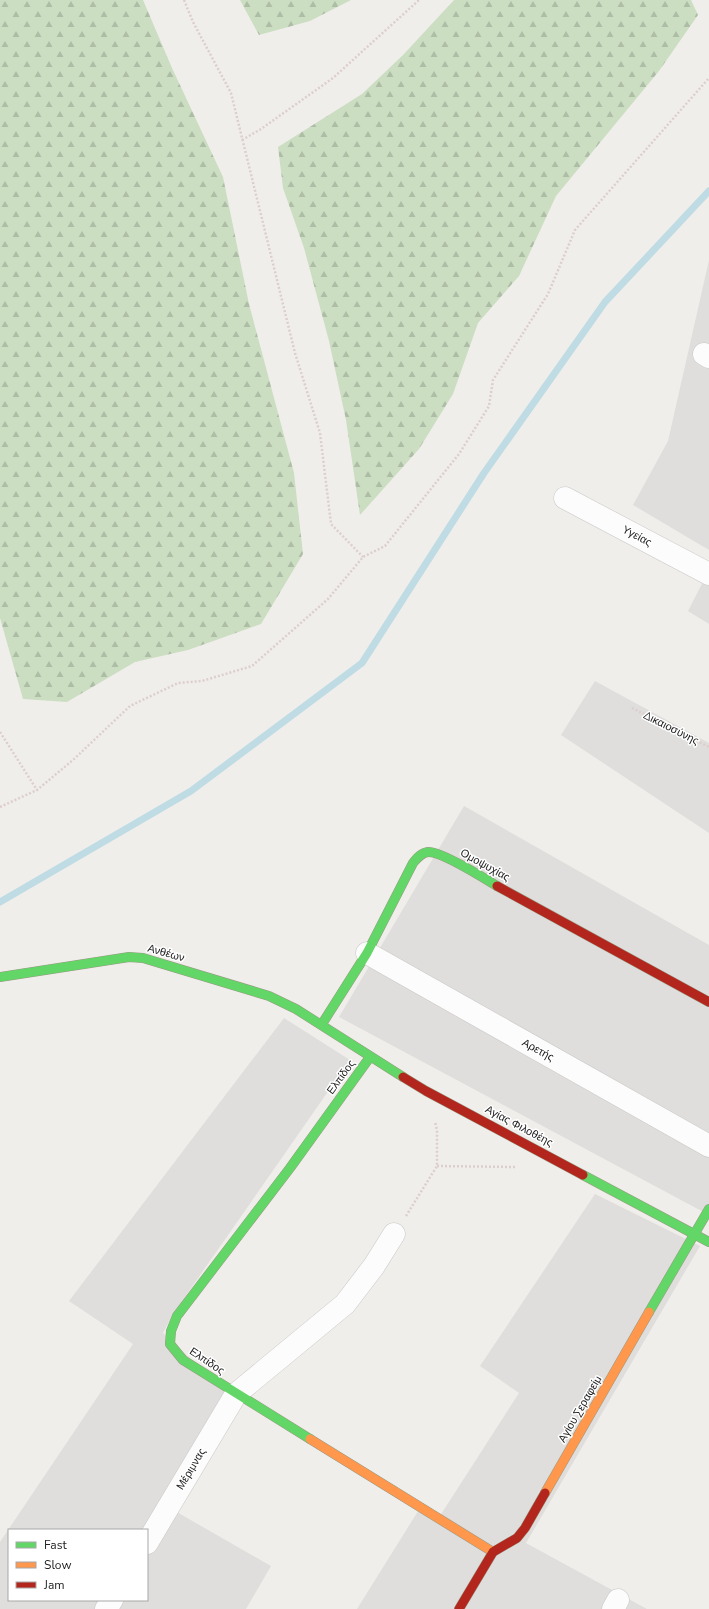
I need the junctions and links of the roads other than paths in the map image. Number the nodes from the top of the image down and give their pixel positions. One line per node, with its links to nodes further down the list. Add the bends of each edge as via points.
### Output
1 (565, 498): 2 (street, Υγείας)
2 (709, 574)
3 (367, 953): 5 (street, Ομοψυχίας, via 413,863 425,852 434,852); 6 (street, Ομοψυχίας); 8 (street, Αρετής)
4 (0, 977): 6 (street, Ανθέων, via 130,957 142,958 268,996)
5 (709, 1002)
6 (322, 1024): 7 (street, Αγίας Φιλοθέης)
7 (370, 1057): 11 (street, Αγίας Φιλοθέης, via 426,1091); 13 (street, Ελπίδος, via 290,1168 177,1316 171,1330 170,1344 183,1360)
8 (709, 1146)
9 (709, 1209): 11 (street, Αγίου Σεραφείμ)
10 (394, 1234): 13 (street, Μέριμνας, via 346,1304)
11 (693, 1234): 12 (street, Αγίας Φιλοθέης); 15 (street, Αγίου Σεραφείμ, via 525,1528 507,1545)
12 (709, 1242)
13 (236, 1394): 14 (street, Μέριμνας); 15 (street, Ελπίδος)
14 (148, 1541)
15 (493, 1552): 16 (street, Αγίου Σεραφείμ)
16 (459, 1609)

